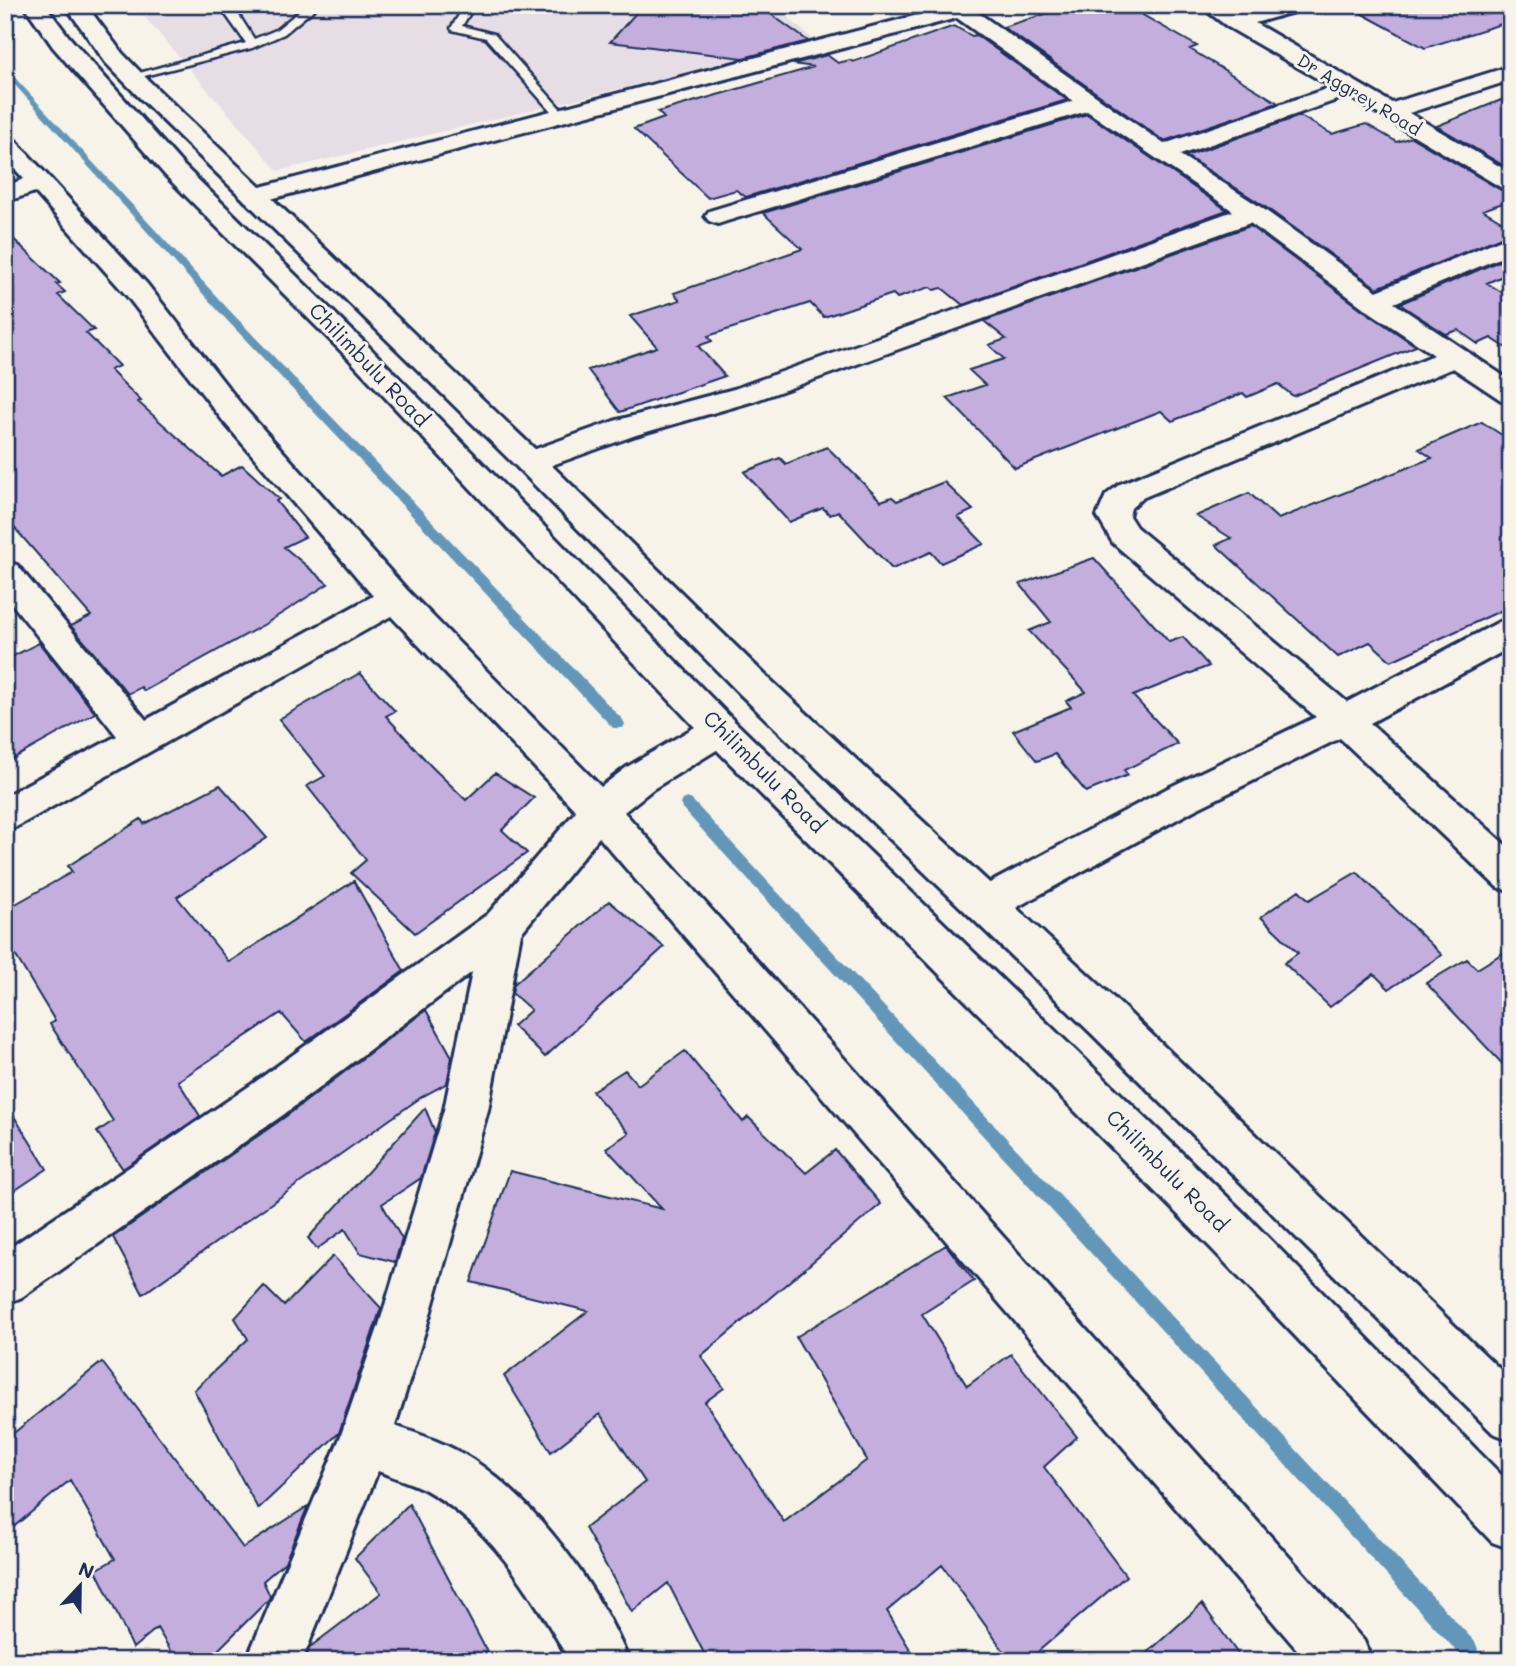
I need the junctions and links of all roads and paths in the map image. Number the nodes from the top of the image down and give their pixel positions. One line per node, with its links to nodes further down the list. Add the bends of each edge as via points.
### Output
1 (34, 5): 33 (street, Chilimbulu Road, via 174,170 359,353)
2 (75, 5): 12 (street, Chilimbulu Road)
3 (224, 5): 10 (lane)
4 (314, 5): 10 (lane, via 280,32)
5 (470, 5): 16 (lane, via 456,28 490,36)
6 (1209, 5): 9 (street, Dr Aggrey Road)
7 (1297, 5): 9 (street)
8 (971, 8): 14 (street); 16 (street)
9 (1236, 22): 13 (street, Dr Aggrey Road)
10 (252, 44): 12 (lane)
11 (1511, 73): 15 (street)
12 (134, 78): 21 (street, Chilimbulu Road)
13 (1350, 88): 15 (street, Dr Aggrey Road); 18 (street)
14 (1090, 103): 18 (street); 23 (street)
15 (1388, 112): 19 (street, Dr Aggrey Road)
16 (562, 117): 21 (street)
17 (5, 143): 20 (street)
18 (1161, 153): 22 (street)
19 (1511, 183)
20 (23, 188): 30 (street, via 137,290 234,415)
21 (254, 196): 28 (street, Chilimbulu Road)
22 (1253, 213): 25 (street); 28 (street, via 744,395 625,428)
23 (718, 216)
24 (1511, 243): 25 (street)
25 (1374, 302): 26 (street)
26 (1457, 356): 27 (street); 32 (street, via 1131,491 1117,503 1113,516 1124,535)
27 (1511, 394)
28 (530, 462): 38 (street, Chilimbulu Road, via 751,684)
29 (5, 573): 34 (street)
30 (395, 599): 34 (street); 35 (street)
31 (1511, 631): 32 (street)
32 (1344, 720): 37 (street); 38 (street, via 1181,799)
33 (720, 730): 35 (street, via 640,778); 43 (street, Chilimbulu Road, via 1229,1232)
34 (142, 741): 36 (street)
35 (599, 810): 39 (street); 46 (street)
36 (5, 816)
37 (1511, 875)
38 (985, 905): 41 (street, Chilimbulu Road)
39 (502, 926): 40 (street, via 267,1100); 42 (street, via 466,1110)
40 (5, 1280)
41 (1511, 1415)
42 (365, 1440): 44 (street); 45 (street, via 452,1476 500,1512 538,1557)
43 (1511, 1523)
44 (274, 1661)
45 (601, 1661)
46 (1344, 1661)

